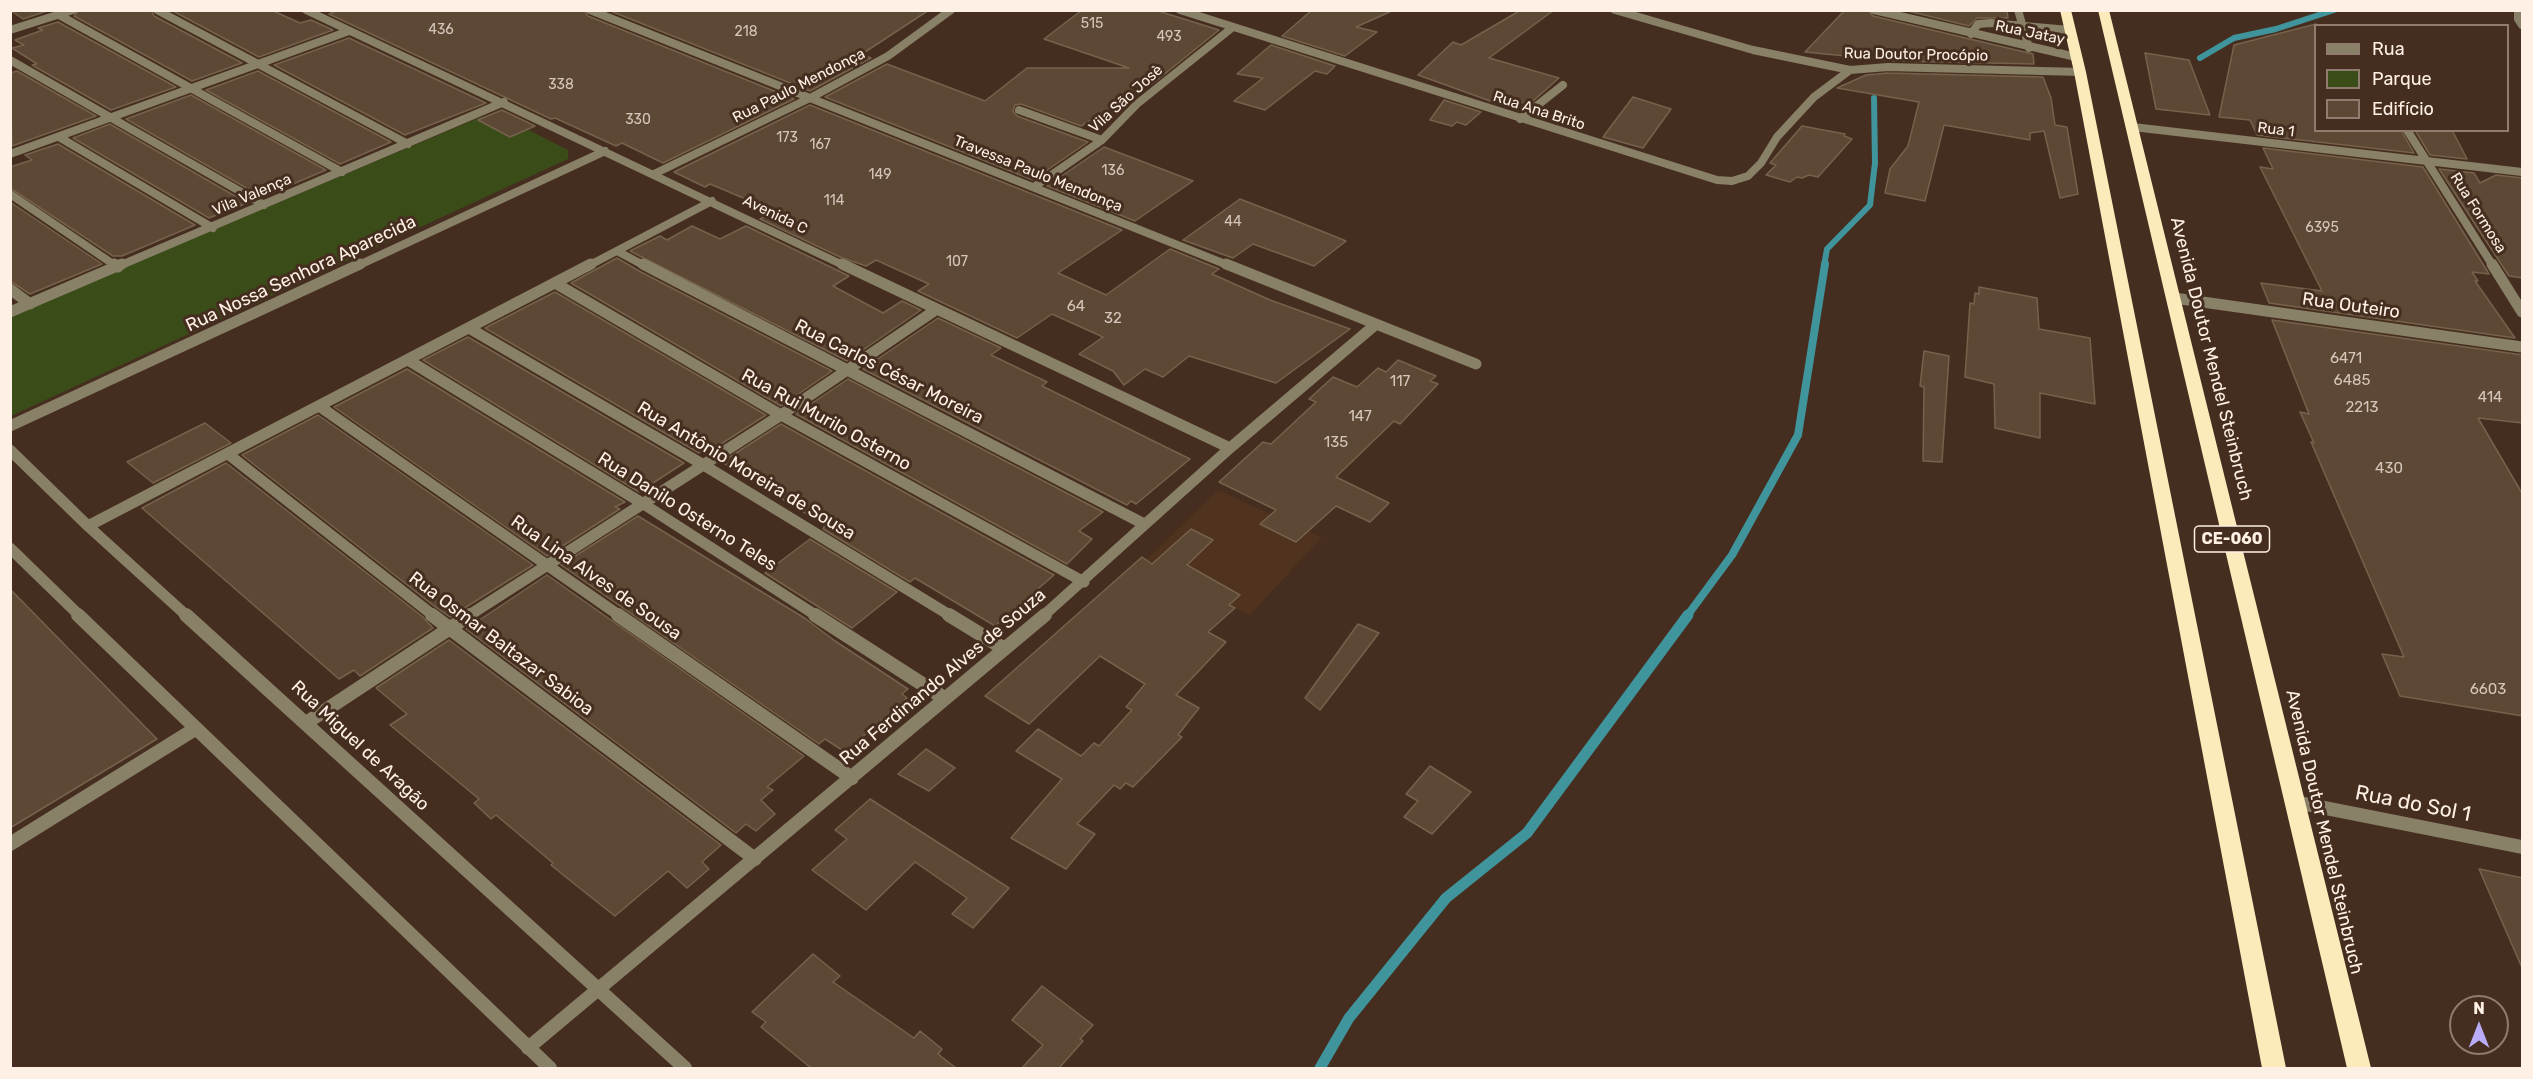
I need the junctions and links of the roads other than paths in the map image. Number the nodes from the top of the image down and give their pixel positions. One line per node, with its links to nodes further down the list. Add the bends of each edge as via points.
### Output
1 (73, 10): 13 (street)
2 (157, 10): 23 (street)
3 (590, 10): 28 (street, Travessa Paulo Mendonça)
4 (951, 10): 28 (street, Rua Paulo Mendonça, via 888,56)
5 (1180, 10): 16 (street, Rua Ana Brito)
6 (1615, 10): 25 (street, Rua Doutor Procópio, via 1753,50)
7 (1874, 10): 20 (street, Rua Jatay)
8 (2018, 10): 14 (street)
9 (2065, 10): 18 (highway, CE-060)
10 (2103, 10): 33 (highway, Avenida Doutor Mendel Steinbruch / CE-060)
11 (2518, 10): 15 (street)
12 (313, 11): 19 (street, Avenida C)
13 (59, 15): 17 (street); 27 (street)
14 (2020, 25): 18 (street); 20 (street, via 1978,24); 21 (street)
15 (2523, 25)
16 (1233, 27): 32 (street, Rua Ana Brito); 36 (street, Vila São Josè, via 1137,104)
17 (10, 30)
18 (2069, 30): 24 (highway, CE-060)
19 (349, 31): 23 (street); 29 (street, Avenida C)
20 (1971, 34): 21 (street, Rua Jatay)
21 (2029, 48): 24 (street, Rua Jatay)
22 (10, 60): 31 (street)
23 (260, 63): 27 (street); 37 (street)
24 (2078, 64): 25 (street, Rua Doutor Procópio); 91 (highway, CE-060)
25 (1850, 70): 32 (street, Rua Ana Brito, via 1814,97 1777,136 1748,176 1732,181 1698,176)
26 (1563, 84): 32 (street)
27 (193, 88): 31 (street); 41 (street)
28 (812, 97): 43 (street, Rua Paulo Mendonça); 44 (street, Travessa Paulo Mendonça)
29 (504, 102): 37 (street, Vila Valença); 38 (street, Avenida C)
30 (1019, 110): 36 (street)
31 (111, 118): 35 (street); 47 (street)
32 (1520, 119)
33 (2133, 127): 40 (street, Rua 1); 53 (highway, Avenida Doutor Mendel Steinbruch / CE-060)
34 (2408, 132): 40 (street, Rua Formosa)
35 (58, 137): 39 (street); 48 (street)
36 (1102, 140): 44 (street, Vila São Josè)
37 (408, 144): 41 (street, Vila Valença)
38 (605, 151): 43 (street, Avenida C); 66 (street, Rua Nossa Senhora Aparecida)
39 (10, 154)
40 (2428, 162): 42 (street, Rua 1); 57 (street, Rua Formosa)
41 (342, 172): 47 (street, Vila Valença)
42 (2523, 172)
43 (654, 174): 46 (street, Avenida C)
44 (1034, 187): 58 (street, Travessa Paulo Mendonça)
45 (10, 194): 50 (street)
46 (712, 201): 49 (street); 55 (street, Avenida C)
47 (264, 205): 48 (street, Vila Valença)
48 (213, 228): 50 (street, Vila Valença)
49 (616, 251): 51 (street); 63 (street, Rua Carlos César Moreira)
50 (118, 267): 54 (street, Vila Valença)
51 (555, 283): 59 (street); 65 (street, Rua Rui Murilo Osterno)
52 (10, 289): 54 (street)
53 (2174, 298): 60 (street, Rua Outeiro); 83 (highway, Avenida Doutor Mendel Steinbruch / CE-060)
54 (30, 304): 56 (street, Vila Valença)
55 (937, 309): 63 (street); 67 (street, Avenida C)
56 (10, 312)
57 (2523, 312)
58 (1375, 325): 62 (street, Travessa Paulo Mendonça); 67 (street, Rua Ferdinando Alves de Souza)
59 (469, 328): 61 (street); 70 (street, Rua Antônio Moreira de Sousa)
60 (2523, 347)
61 (408, 360): 64 (street); 71 (street, Rua Danilo Osterno Teles)
62 (1476, 364)
63 (847, 369): 65 (street); 72 (street, Rua Carlos César Moreira)
64 (319, 406): 69 (street); 75 (street, Rua Lina Alves de Sousa)
65 (782, 415): 70 (street); 76 (street, Rua Rui Murilo Osterno)
66 (10, 426)
67 (1230, 448): 72 (street, Rua Ferdinando Alves de Souza)
68 (10, 450): 73 (street, Rua Miguel de Aragão)
69 (228, 454): 73 (street); 77 (street, Rua Osmar Baltazar Sabioa)
70 (702, 464): 71 (street); 78 (street, Rua Antônio Moreira de Sousa)
71 (642, 503): 75 (street); 79 (street, Rua Danilo Osterno Teles)
72 (1144, 524): 76 (street, Rua Ferdinando Alves de Souza)
73 (88, 526): 80 (street, Rua Miguel de Aragão)
74 (10, 548): 81 (street)
75 (545, 565): 77 (street); 82 (street, Rua Lina Alves de Sousa)
76 (1084, 582): 78 (street, Rua Ferdinando Alves de Souza)
77 (449, 628): 80 (street); 86 (street, Rua Osmar Baltazar Sabioa)
78 (1003, 648): 79 (street, Rua Ferdinando Alves de Souza)
79 (944, 698): 82 (street, Rua Ferdinando Alves de Souza)
80 (306, 723): 87 (street, Rua Miguel de Aragão)
81 (195, 729): 84 (street); 88 (street)
82 (852, 778): 86 (street, Rua Ferdinando Alves de Souza)
83 (2295, 802): 85 (street, Rua do Sol 1); 92 (highway, Avenida Doutor Mendel Steinbruch / CE-060)
84 (10, 844)
85 (2523, 847)
86 (755, 859): 87 (street, Rua Ferdinando Alves de Souza)
87 (598, 992): 88 (street, Rua Ferdinando Alves de Souza); 90 (street, Rua Miguel de Aragão)
88 (528, 1048): 89 (street)
89 (550, 1068)
90 (685, 1068)
91 (2274, 1068)
92 (2359, 1068)

